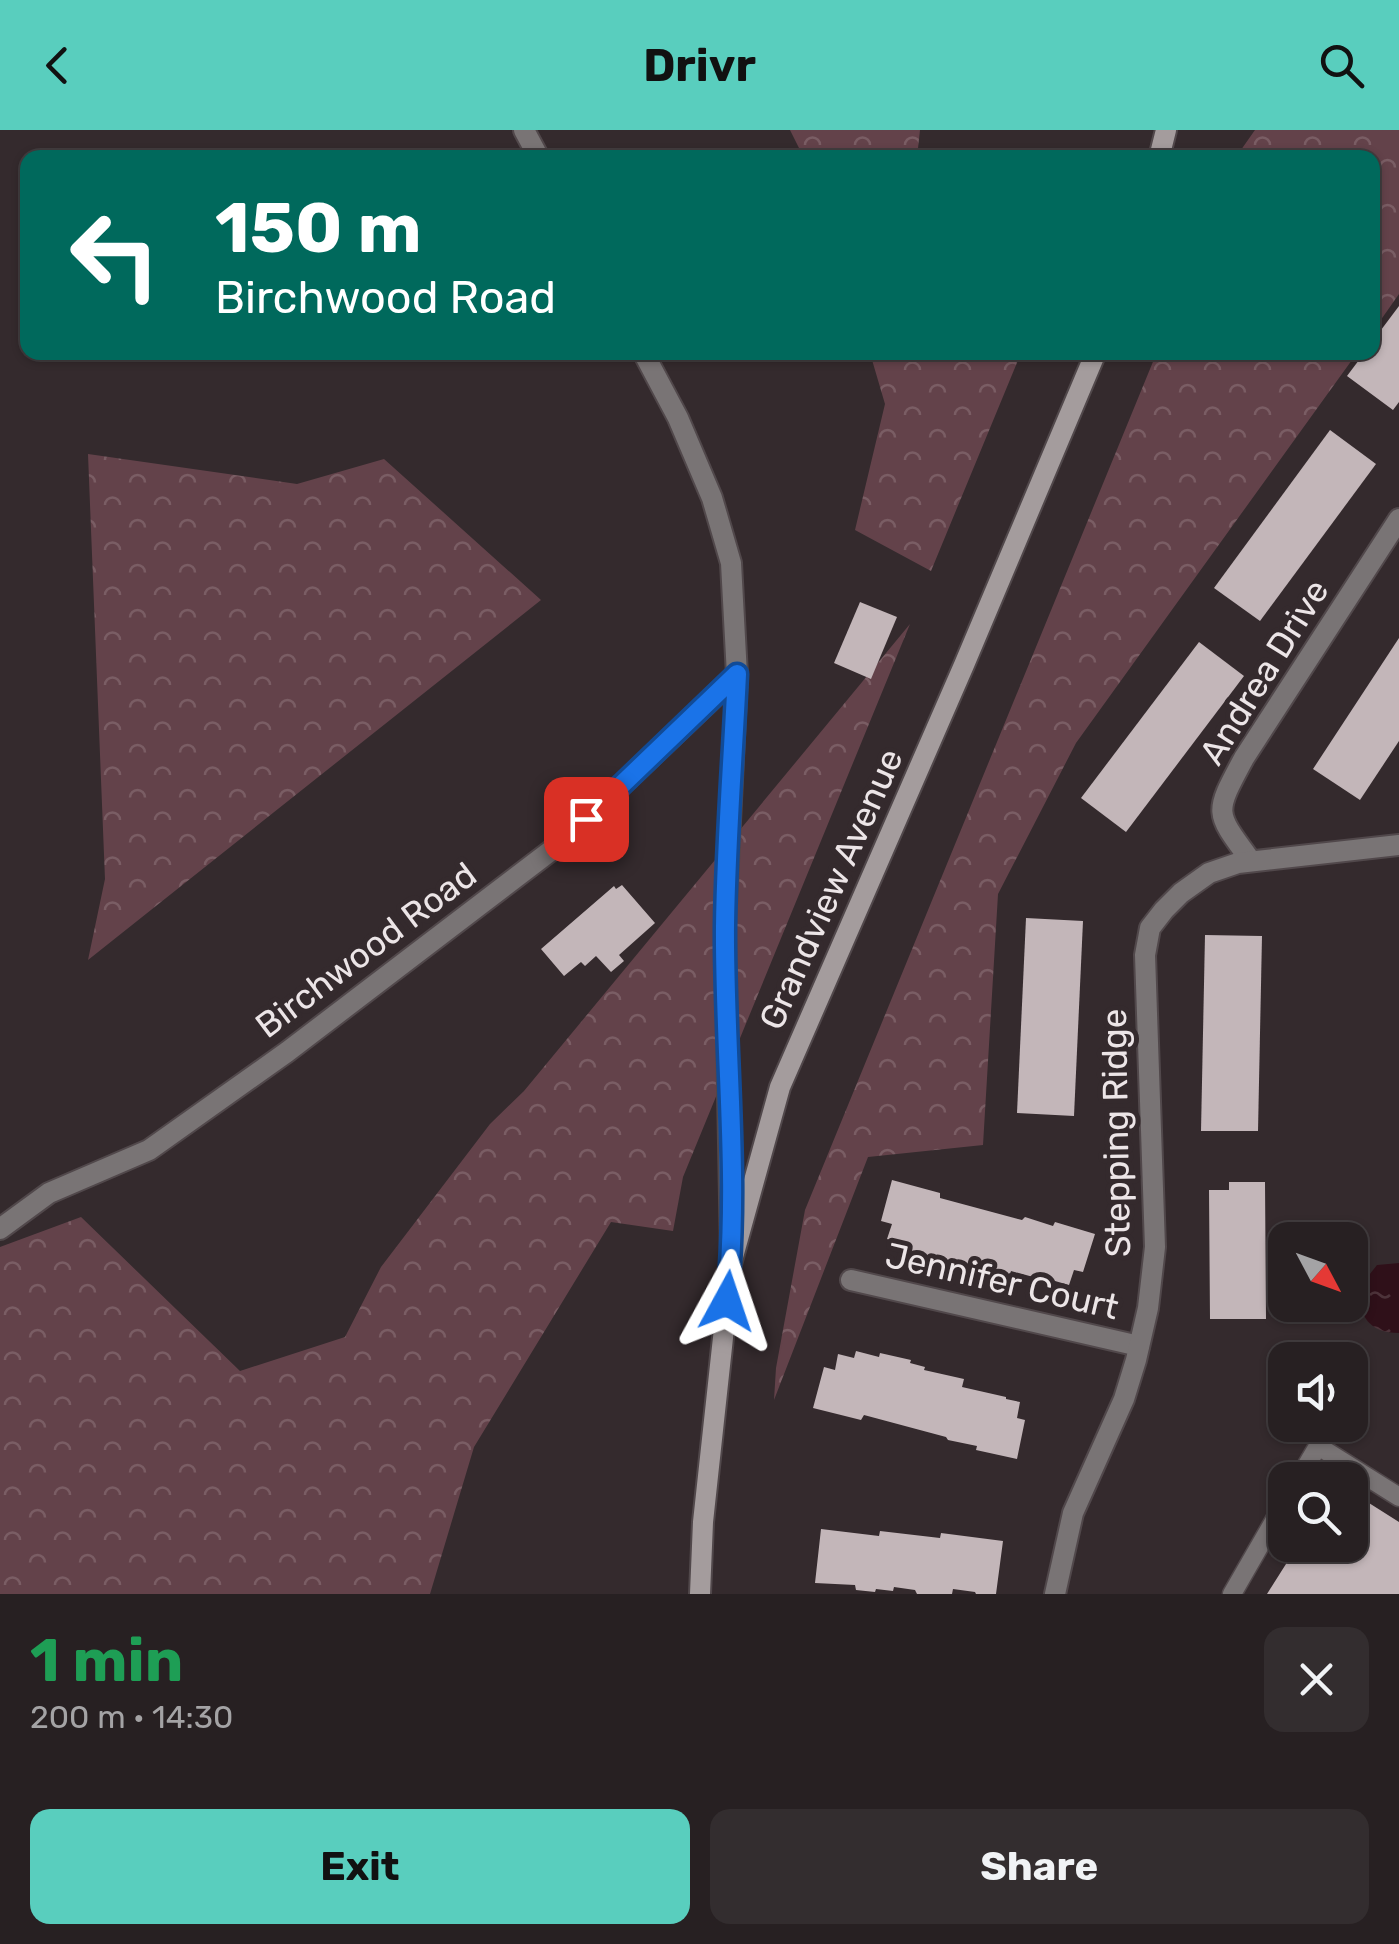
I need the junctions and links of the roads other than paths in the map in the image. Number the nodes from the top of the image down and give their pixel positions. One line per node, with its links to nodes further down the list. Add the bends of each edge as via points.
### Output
1 (647, 360): 4 (street, via 712,498 730,563)
2 (1093, 360): 8 (main road, Grandview Avenue, via 780,1087)
3 (1399, 519): 6 (street, Andrea Drive, via 1227,790 1224,824)
4 (737, 674): 7 (street, Birchwood Road, via 561,843 287,1052 149,1150 49,1192); 8 (street, via 725,926)
5 (1399, 845): 6 (street, Stepping Ridge)
6 (1251, 862): 10 (street, Stepping Ridge, via 1209,873 1150,928 1145,955 1155,1247)
7 (0, 1229)
8 (731, 1264): 16 (main road, Grandview Avenue)
9 (851, 1280): 10 (street, Jennifer Court)
10 (1140, 1346): 17 (street, Stepping Ridge, via 1073,1513)
11 (1309, 1462): 12 (lane, via 1318,1446)
12 (1343, 1462)
13 (1368, 1477): 14 (lane)
14 (1399, 1497)
15 (1268, 1532): 18 (lane)
16 (700, 1594)
17 (1055, 1594)
18 (1232, 1594)

